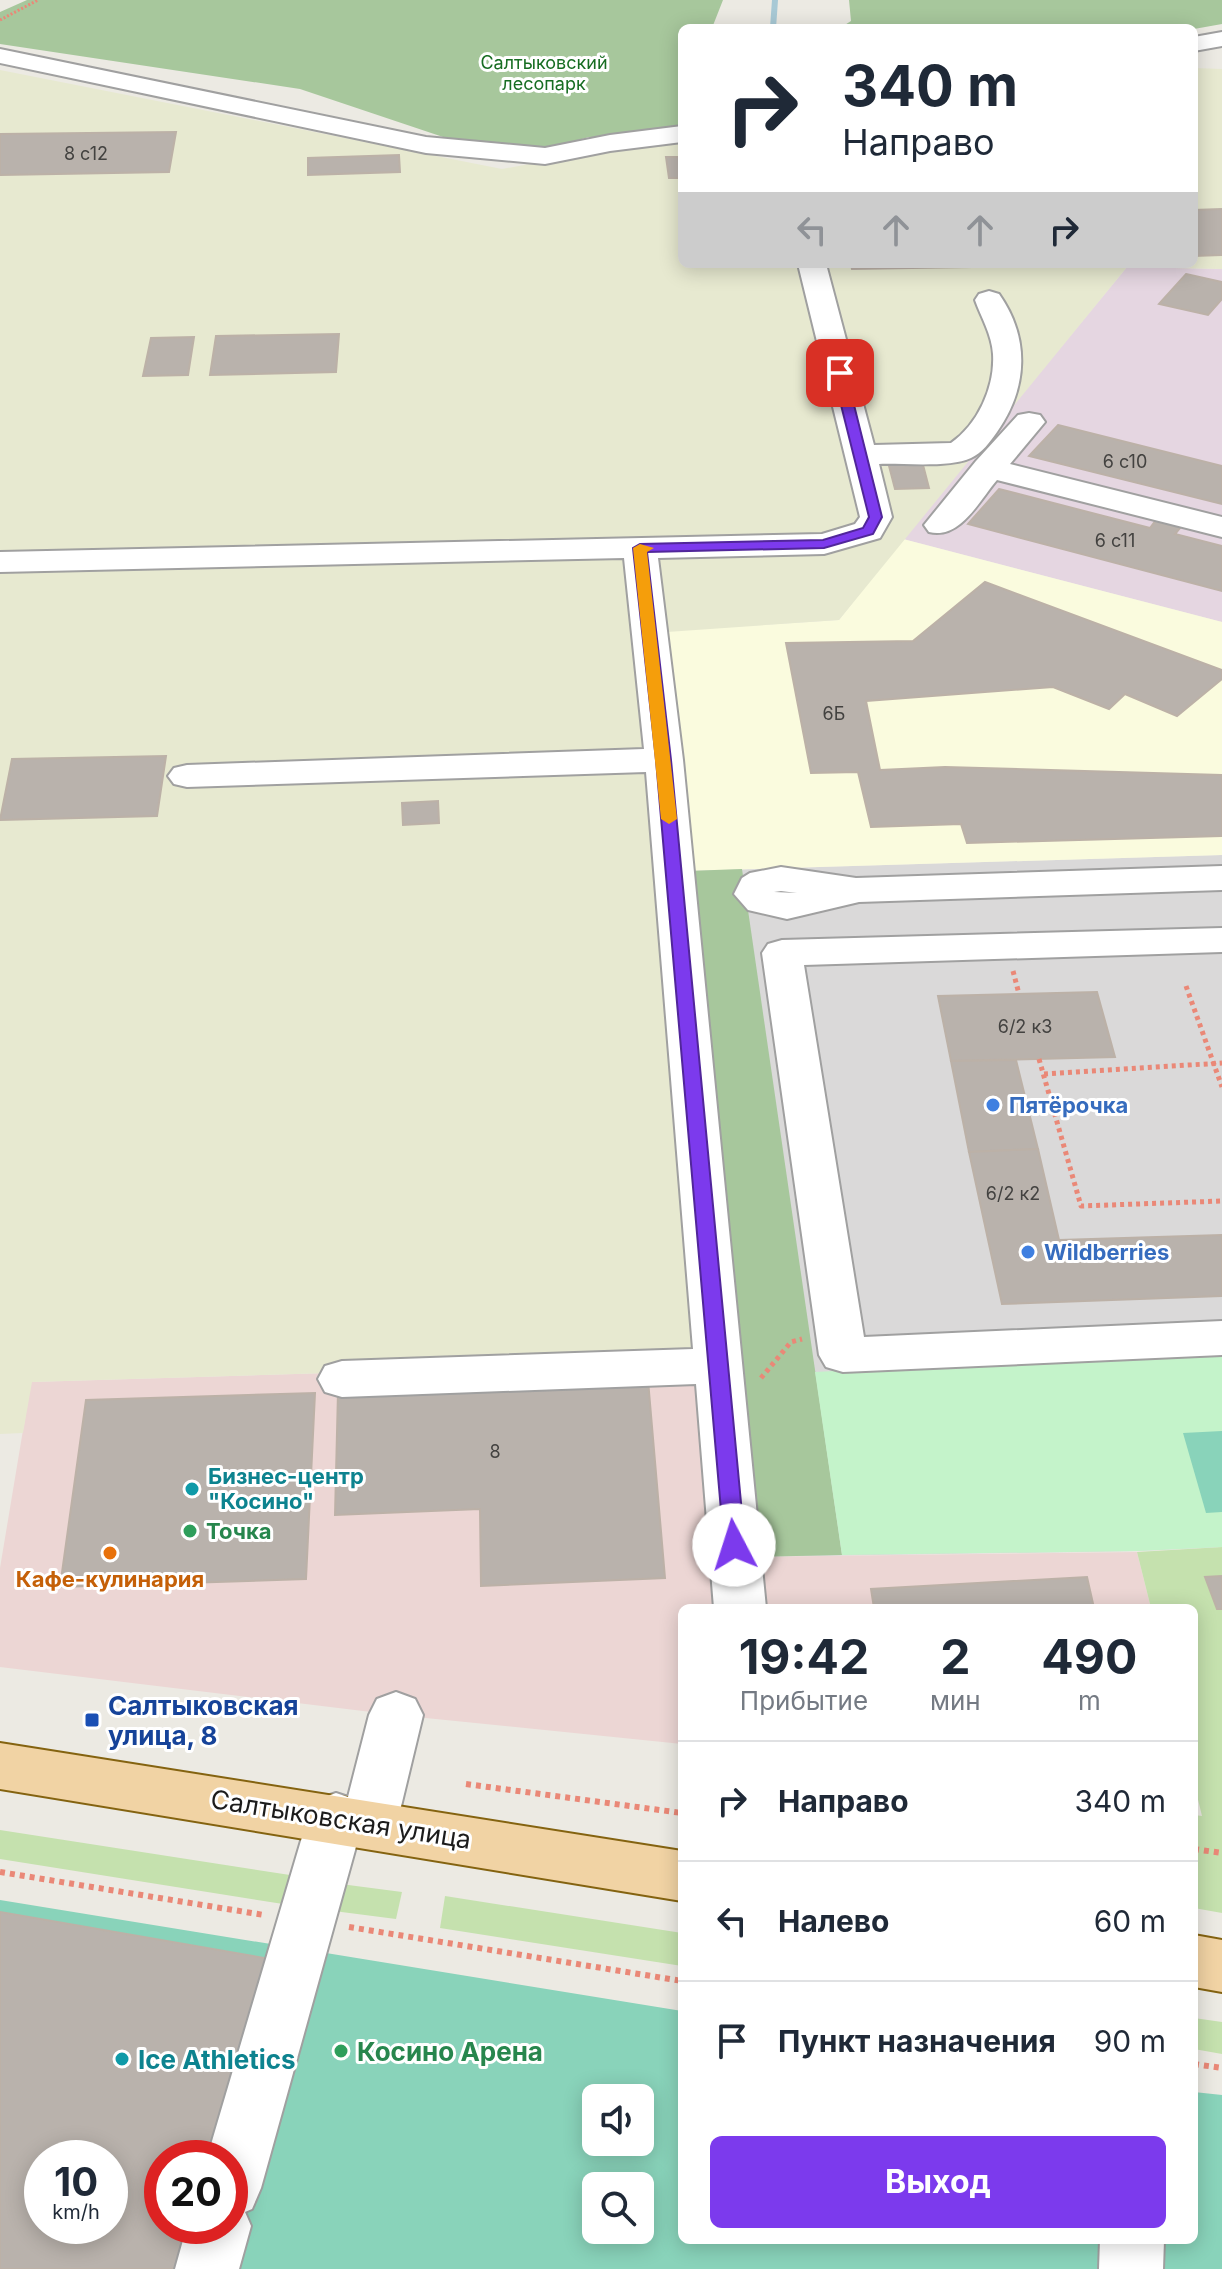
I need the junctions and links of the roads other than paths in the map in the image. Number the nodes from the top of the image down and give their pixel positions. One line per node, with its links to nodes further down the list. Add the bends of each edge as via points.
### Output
1 (1222, 39): 2 (street)
2 (1198, 43)
3 (0, 56): 4 (street, via 426,145 545,156)
4 (678, 135)
5 (813, 268): 8 (street)
6 (989, 300): 8 (street, via 1008,354 999,407 972,443 959,452)
7 (1029, 422): 9 (street)
8 (860, 455): 12 (street, via 876,517 868,531 824,544)
9 (987, 468): 10 (street); 11 (street)
10 (941, 525)
11 (1222, 527)
12 (640, 548): 13 (street); 14 (street)
13 (0, 562)
14 (664, 760): 15 (street); 20 (street)
15 (187, 776)
16 (1222, 878): 17 (street)
17 (856, 890)
18 (1222, 940): 19 (street, via 782,953 843,1355)
19 (1222, 1338)
20 (719, 1376): 21 (street); 22 (street)
21 (342, 1379)
22 (740, 1604)
23 (396, 1715): 25 (street)
24 (0, 1766): 25 (main road, Салтыковская улица)
25 (352, 1820): 26 (main road, Салтыковская улица); 29 (street)
26 (678, 1875)
27 (1198, 1962): 28 (main road)
28 (1222, 1966)
29 (246, 2140)
30 (214, 2244): 32 (street)
31 (1132, 2244): 33 (street)
32 (207, 2269)
33 (1131, 2269)

